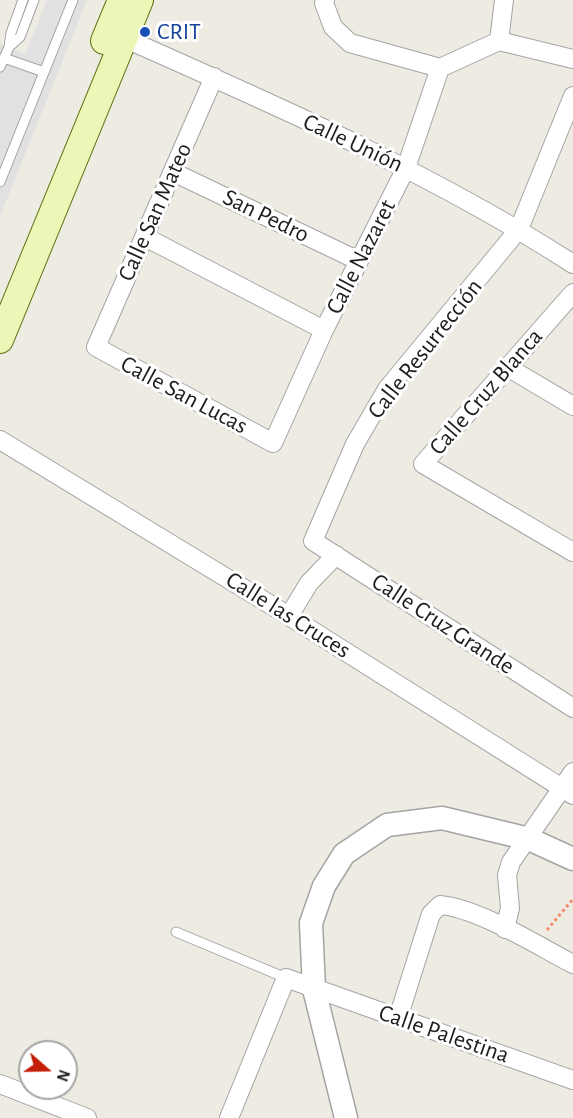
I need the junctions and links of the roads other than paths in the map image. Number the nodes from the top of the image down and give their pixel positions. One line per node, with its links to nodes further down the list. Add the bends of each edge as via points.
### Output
1 (22, 0): 10 (lane)
2 (34, 0): 10 (lane, via 20,38)
3 (73, 0): 14 (lane)
4 (121, 0): 25 (main road)
5 (140, 0): 8 (main road)
6 (504, 0): 9 (street)
7 (324, 2): 13 (street, via 333,27 350,43)
8 (124, 38): 15 (street, Calle Unión); 27 (main road)
9 (499, 41): 11 (street); 13 (street)
10 (9, 47): 12 (lane)
11 (573, 59)
12 (2, 62): 14 (lane)
13 (440, 68): 17 (street, Calle Nazaret)
14 (44, 72): 19 (lane)
15 (213, 77): 17 (street, Calle Unión); 18 (street, Calle San Mateo)
16 (573, 96): 20 (street, Calle Resurrección)
17 (406, 168): 20 (street, Calle Unión); 22 (street, Calle Nazaret)
18 (173, 172): 21 (street, Calle San Mateo); 22 (street, San Pedro)
19 (0, 182)
20 (519, 229): 23 (street, Calle Unión); 33 (street, Calle Resurrección, via 387,389 355,444)
21 (145, 237): 26 (street); 28 (street, Calle San Mateo)
22 (359, 261): 26 (street, Calle Nazaret)
23 (573, 264)
24 (573, 293): 29 (street, Calle Cruz Blanca)
25 (0, 297)
26 (324, 330): 32 (street, Calle Nazaret)
27 (0, 340)
28 (96, 347): 32 (street, Calle San Lucas)
29 (509, 368): 30 (street); 34 (street, Calle Cruz Blanca, via 423,464)
30 (573, 406)
31 (0, 440): 36 (street, Calle las Cruces)
32 (273, 443)
33 (313, 541): 35 (street, Calle Cruz Grande)
34 (573, 552)
35 (336, 555): 36 (street, via 309,583); 37 (street, Calle Cruz Grande)
36 (289, 615): 39 (street, Calle las Cruces)
37 (573, 708)
38 (573, 772): 39 (street)
39 (568, 792): 40 (street)
40 (529, 839): 41 (street); 42 (street, via 511,862 507,875 510,908); 46 (street, via 442,818 387,825 352,848 324,886 311,923)
41 (573, 859)
42 (505, 929): 44 (street); 47 (street, via 452,906 440,905 431,914)
43 (176, 932): 45 (lane)
44 (573, 964)
45 (286, 978): 46 (street, Calle Palestina); 51 (street)
46 (314, 989): 47 (street, Calle Palestina); 52 (street)
47 (398, 1018): 48 (street, Calle Palestina)
48 (573, 1080)
49 (0, 1084): 50 (street)
50 (87, 1118)
51 (229, 1118)
52 (346, 1118)

